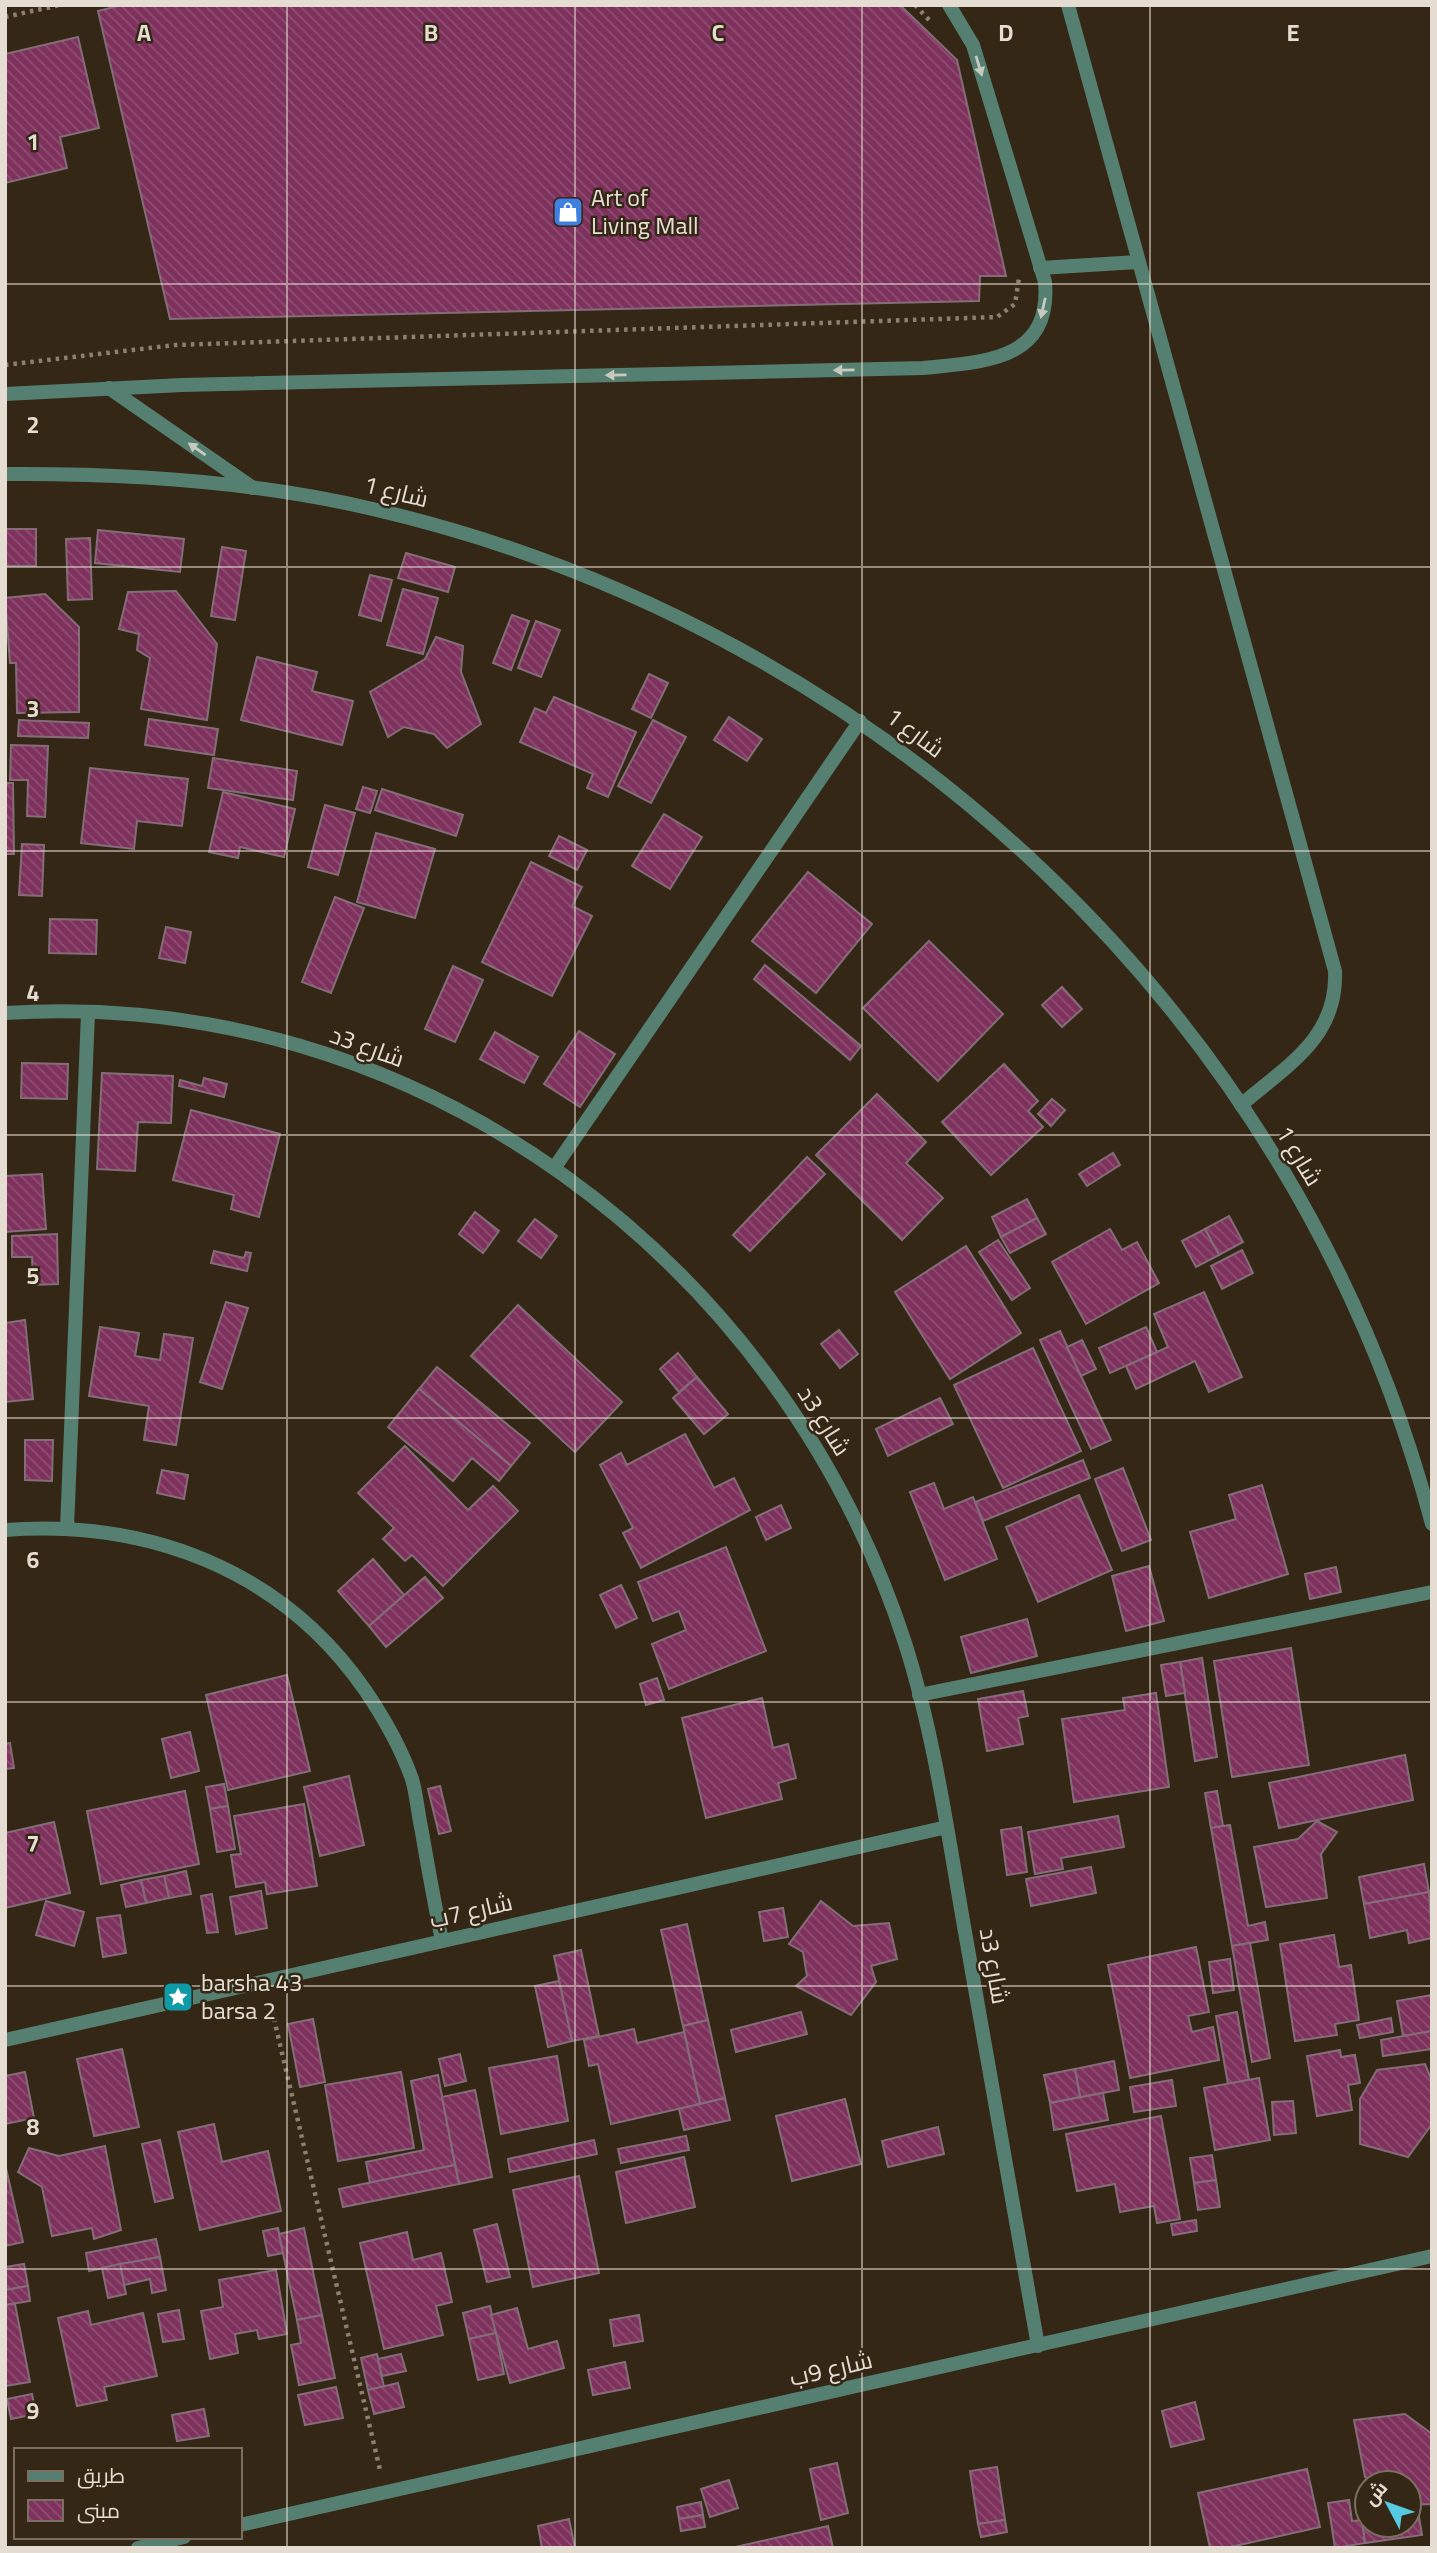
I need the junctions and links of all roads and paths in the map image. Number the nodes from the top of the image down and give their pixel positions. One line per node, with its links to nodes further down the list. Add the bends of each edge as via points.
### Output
1 (60, 5): 5 (path)
2 (915, 5): 6 (path)
3 (949, 5): 9 (street, one-way to 9, via 973,46)
4 (1068, 5): 7 (street)
5 (5, 18)
6 (934, 24)
7 (1138, 262): 9 (street); 18 (street, via 1335,971 1336,993 1321,1032)
8 (1020, 267): 10 (path, via 1015,304 997,317 175,345)
9 (1040, 268): 11 (street, one-way to 11, via 1046,296 1039,325 1018,348 990,361 923,368)
10 (5, 365)
11 (109, 388): 12 (street); 14 (street, one-way to 11)
12 (5, 394)
13 (5, 474): 14 (street, شارع 1, via 147,477)
14 (253, 488): 15 (street, شارع 1, via 447,528 587,576 721,638)
15 (860, 721): 18 (street, شارع 1, via 947,786 1100,926 1200,1044); 19 (street)
16 (5, 1013): 17 (street, شارع 3د)
17 (89, 1013): 19 (street, شارع 3د, via 233,1030 337,1058 438,1099); 21 (street)
18 (1241, 1105): 20 (street, شارع 1, via 1301,1204 1352,1305 1407,1444)
19 (555, 1167): 24 (street, شارع 3د, via 619,1216 698,1290 798,1418 858,1528 901,1632)
20 (1432, 1524)
21 (67, 1528): 22 (street); 26 (street, via 144,1539 232,1570 267,1591 328,1644 377,1708 412,1780)
22 (5, 1530)
23 (1432, 1592): 24 (street)
24 (919, 1695): 25 (street, شارع 3د)
25 (947, 1827): 26 (street, شارع 7ب); 30 (street, شارع 3د)
26 (442, 1941): 27 (street, شارع 7ب)
27 (265, 1981): 28 (street, شارع 7ب); 31 (path)
28 (5, 2039)
29 (1432, 2256): 30 (street, شارع 9ب)
30 (1038, 2346): 31 (street, شارع 9ب)
31 (384, 2492): 32 (street, شارع 9ب)
32 (242, 2525)
33 (176, 2539): 34 (street)
34 (138, 2548)

